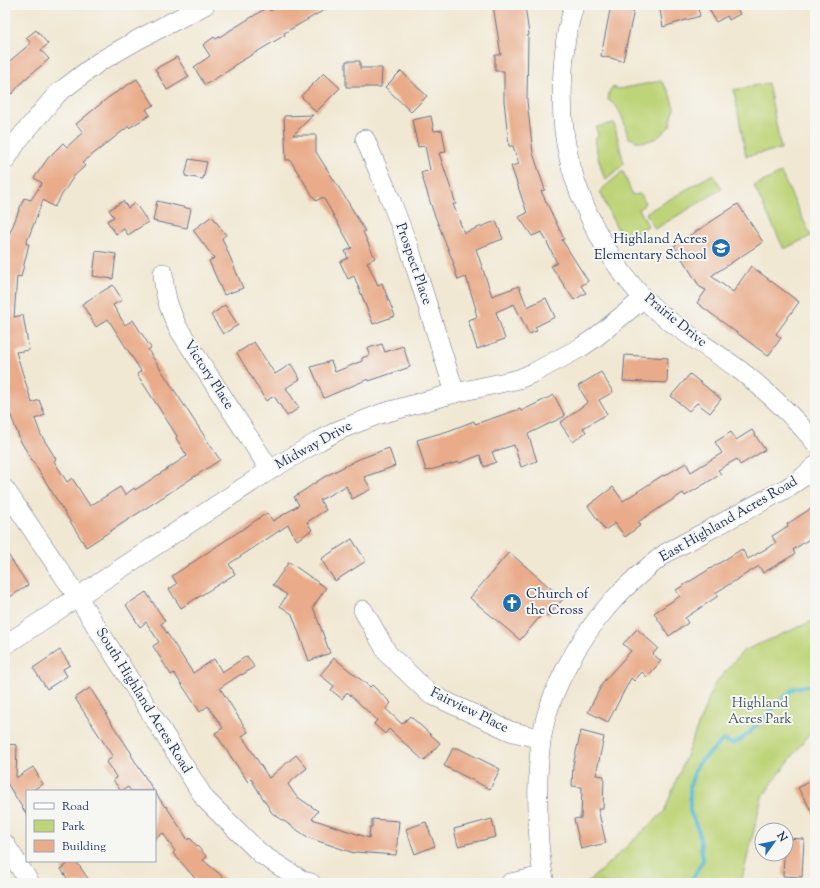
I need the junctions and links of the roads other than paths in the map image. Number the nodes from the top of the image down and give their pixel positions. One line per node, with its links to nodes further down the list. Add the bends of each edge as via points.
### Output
1 (205, 5): 4 (street, via 99,62 57,94 19,139)
2 (574, 5): 6 (street, Prairie Drive, via 565,45 562,88 562,112 568,150 590,220 619,267)
3 (365, 139): 7 (street, Prospect Place, via 411,253)
4 (5, 161)
5 (163, 273): 10 (street, Victory Place, via 164,290 178,328)
6 (644, 298): 7 (street, Midway Drive, via 591,341 533,373 519,379); 8 (street, Prairie Drive, via 670,321 760,386)
7 (455, 393): 10 (street, Midway Drive, via 360,422 319,441)
8 (815, 442)
9 (815, 466): 15 (street, East Highland Acres Road, via 787,488 666,553 638,574 614,598 574,652 551,701)
10 (270, 470): 12 (street, Midway Drive)
11 (5, 489): 12 (street, South Highland Acres Road)
12 (77, 596): 14 (street, Midway Drive); 19 (street, South Highland Acres Road, via 205,799 260,854 303,881)
13 (363, 610): 15 (street, Fairview Place, via 388,654 430,694 510,731)
14 (5, 645)
15 (542, 739): 17 (street, East Highland Acres Road, via 537,790 538,845)
16 (5, 844): 18 (street)
17 (544, 880): 20 (street)
18 (30, 883)
19 (311, 883)
20 (510, 883)

